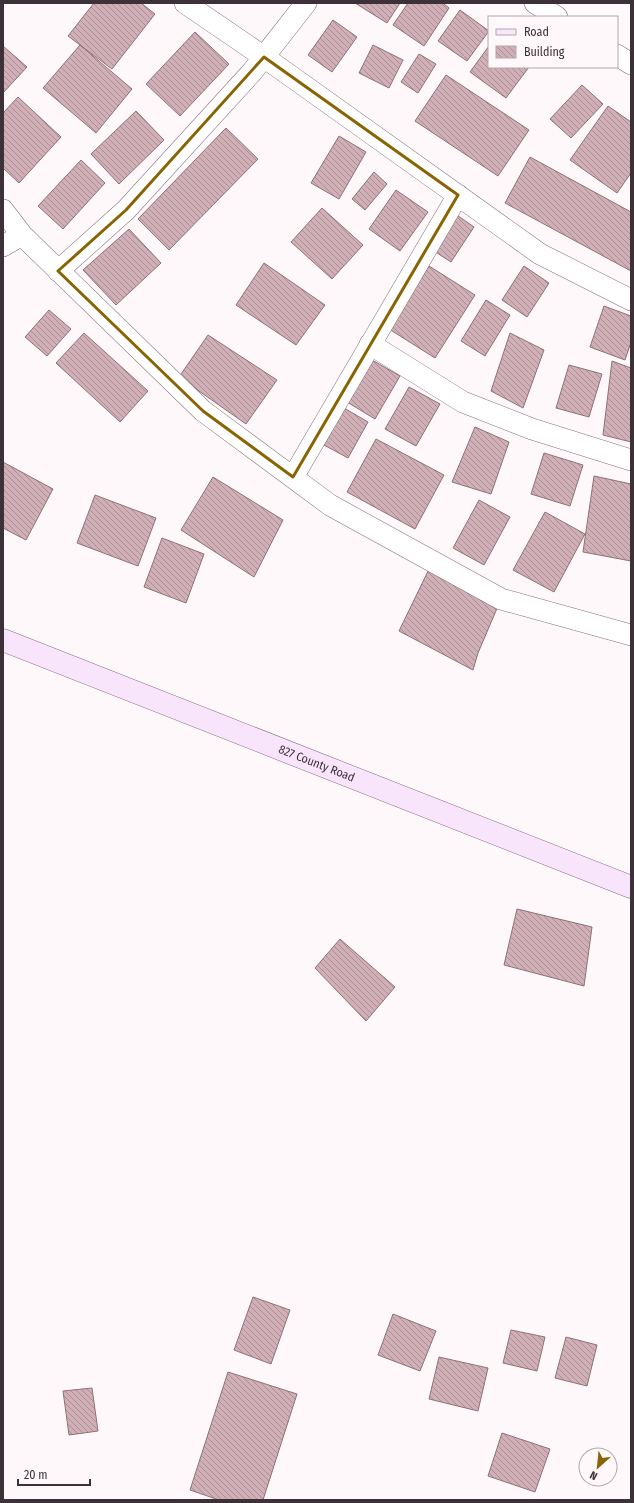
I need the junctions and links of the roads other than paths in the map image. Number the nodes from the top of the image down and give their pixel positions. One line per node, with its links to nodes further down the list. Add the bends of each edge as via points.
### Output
1 (185, 3): 6 (street)
2 (306, 3): 6 (street)
3 (535, 3): 4 (street)
4 (555, 16)
5 (618, 56): 7 (street)
6 (264, 57): 8 (street); 12 (street, via 126,210)
7 (631, 64)
8 (458, 195): 13 (street, via 540,254); 14 (street)
9 (3, 210): 10 (street)
10 (22, 235): 11 (street); 12 (street)
11 (3, 246)
12 (58, 271): 16 (street, via 203,411)
13 (631, 300)
14 (370, 344): 15 (street, via 463,402 532,429); 16 (street)
15 (631, 460)
16 (293, 477): 17 (street, via 330,505 501,599)
17 (631, 635)
18 (3, 640): 19 (main road, 827 County Road)
19 (631, 886)

